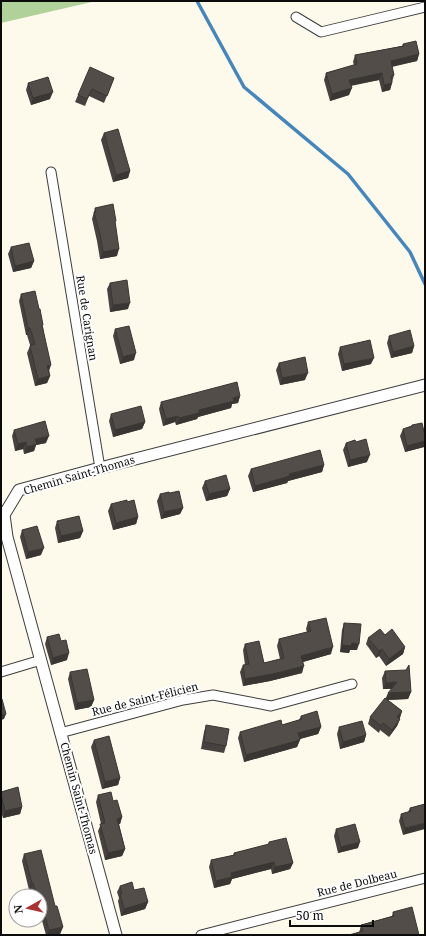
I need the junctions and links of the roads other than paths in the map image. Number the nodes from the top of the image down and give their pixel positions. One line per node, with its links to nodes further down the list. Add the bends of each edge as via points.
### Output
1 (425, 8): 2 (street, via 321,32)
2 (296, 17)
3 (51, 172): 5 (street, Rue de Carignan)
4 (425, 385): 5 (street, Chemin Saint-Thomas)
5 (100, 468): 6 (street, Chemin Saint-Thomas, via 19,490 4,515 7,537)
6 (41, 660): 7 (street); 9 (street, Chemin Saint-Thomas)
7 (1, 672)
8 (352, 684): 9 (street, Rue de Saint-Félicien, via 271,706 213,695 183,700)
9 (60, 733): 11 (street, Chemin Saint-Thomas)
10 (425, 878): 12 (street, Rue de Dolbeau)
11 (116, 935)
12 (202, 935)

